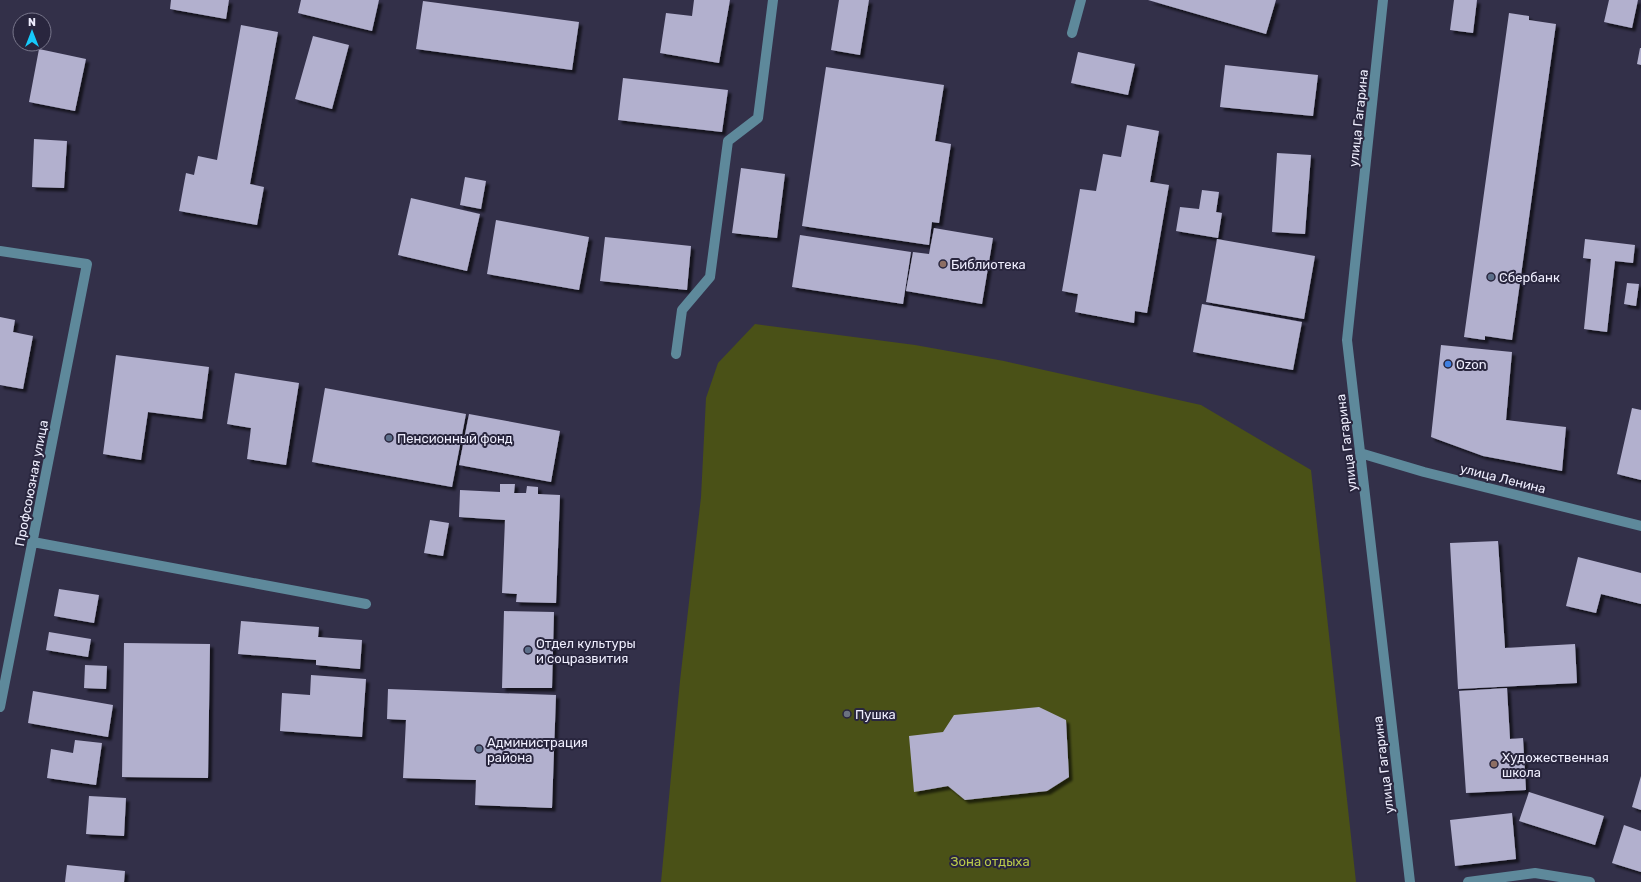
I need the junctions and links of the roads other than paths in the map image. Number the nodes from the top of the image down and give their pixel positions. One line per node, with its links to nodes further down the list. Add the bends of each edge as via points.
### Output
1 (773, 0): 6 (street, via 758,118 728,141 710,277 682,310)
2 (1082, 0): 4 (street)
3 (1383, 0): 7 (street, улица Гагарина, via 1347,340)
4 (1072, 33)
5 (0, 251): 9 (street, Профсоюзная улица, via 88,264)
6 (676, 354)
7 (1360, 453): 8 (street, улица Ленина, via 1424,472); 12 (street, улица Гагарина)
8 (1641, 526)
9 (33, 542): 10 (street); 11 (street, Профсоюзная улица)
10 (366, 604)
11 (0, 707)
12 (1410, 882)
13 (1468, 882): 14 (street, via 1535,872)
14 (1590, 882)

